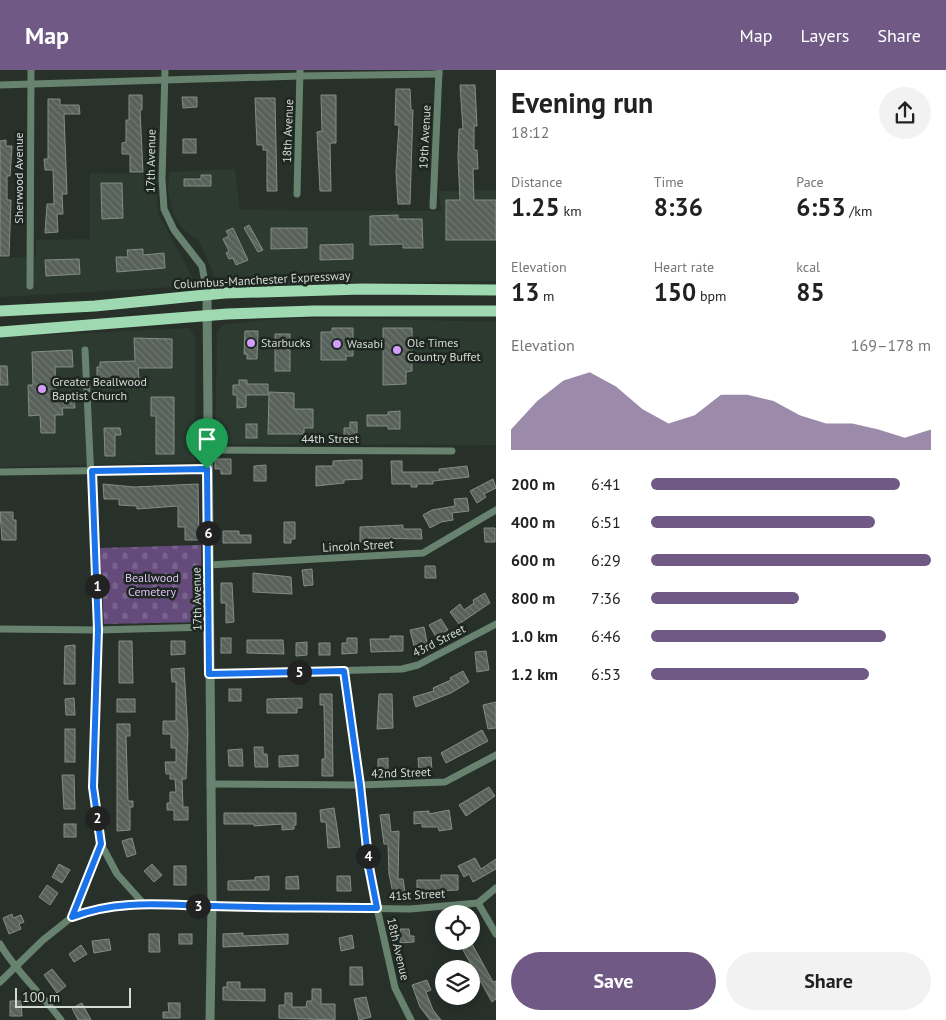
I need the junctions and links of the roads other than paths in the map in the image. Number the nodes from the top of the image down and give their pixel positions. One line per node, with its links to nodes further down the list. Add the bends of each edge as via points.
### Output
1 (32, 70): 7 (street, Sherwood Avenue)
2 (165, 70): 5 (street, 17th Avenue)
3 (439, 72): 4 (street); 9 (street, 19th Avenue)
4 (300, 73): 5 (street); 8 (street, 18th Avenue)
5 (165, 80): 7 (street); 12 (street, 17th Avenue, via 164,209 174,230 202,266)
6 (0, 85): 7 (street)
7 (31, 85): 10 (street, Sherwood Avenue)
8 (297, 194)
9 (433, 206)
10 (30, 286)
11 (496, 290): 12 (main road, Columbus-Manchester Expressway, via 362,289)
12 (207, 294): 13 (main road, Columbus-Manchester Expressway, via 95,306); 15 (street, 17th Avenue)
13 (0, 311)
14 (496, 311): 15 (main road, via 314,311)
15 (207, 315): 16 (main road); 18 (street, 17th Avenue)
16 (0, 332)
17 (84, 350): 21 (street)
18 (207, 450): 19 (street, 44th Street); 20 (street, 17th Avenue)
19 (452, 451)
20 (207, 469): 21 (street); 24 (street, 17th Avenue)
21 (92, 471): 22 (street); 28 (street)
22 (0, 472)
23 (496, 510): 24 (street, Lincoln Street, via 423,553)
24 (209, 565): 26 (street, 17th Avenue)
25 (496, 624): 29 (street, 43rd Street, via 418,665 384,671)
26 (210, 628): 28 (street); 30 (street, 17th Avenue)
27 (0, 629): 28 (street)
28 (98, 630): 34 (street, via 93,787)
29 (344, 671): 30 (street, 43rd Street); 33 (street, 18th Avenue)
30 (209, 674): 32 (street, 17th Avenue)
31 (496, 755): 33 (street, 42nd Street, via 445,782)
32 (210, 784): 33 (street, 42nd Street); 38 (street, 17th Avenue)
33 (360, 785): 39 (street, 18th Avenue)
34 (101, 844): 36 (street, via 117,874); 40 (street)
35 (496, 888): 37 (street)
36 (143, 903): 38 (street, 41st Street); 40 (street, 41st Street, via 95,909)
37 (478, 903): 39 (street, 41st Street, via 410,909); 41 (street)
38 (212, 906): 39 (street, 41st Street); 46 (street, 17th Avenue)
39 (377, 908): 47 (street, 18th Avenue, via 395,988)
40 (72, 917): 43 (street, 41st Street, via 43,940)
41 (496, 934)
42 (0, 944): 43 (street)
43 (17, 968): 44 (street, 41st Street); 45 (street)
44 (0, 982)
45 (61, 1020)
46 (210, 1020)
47 (412, 1020)

